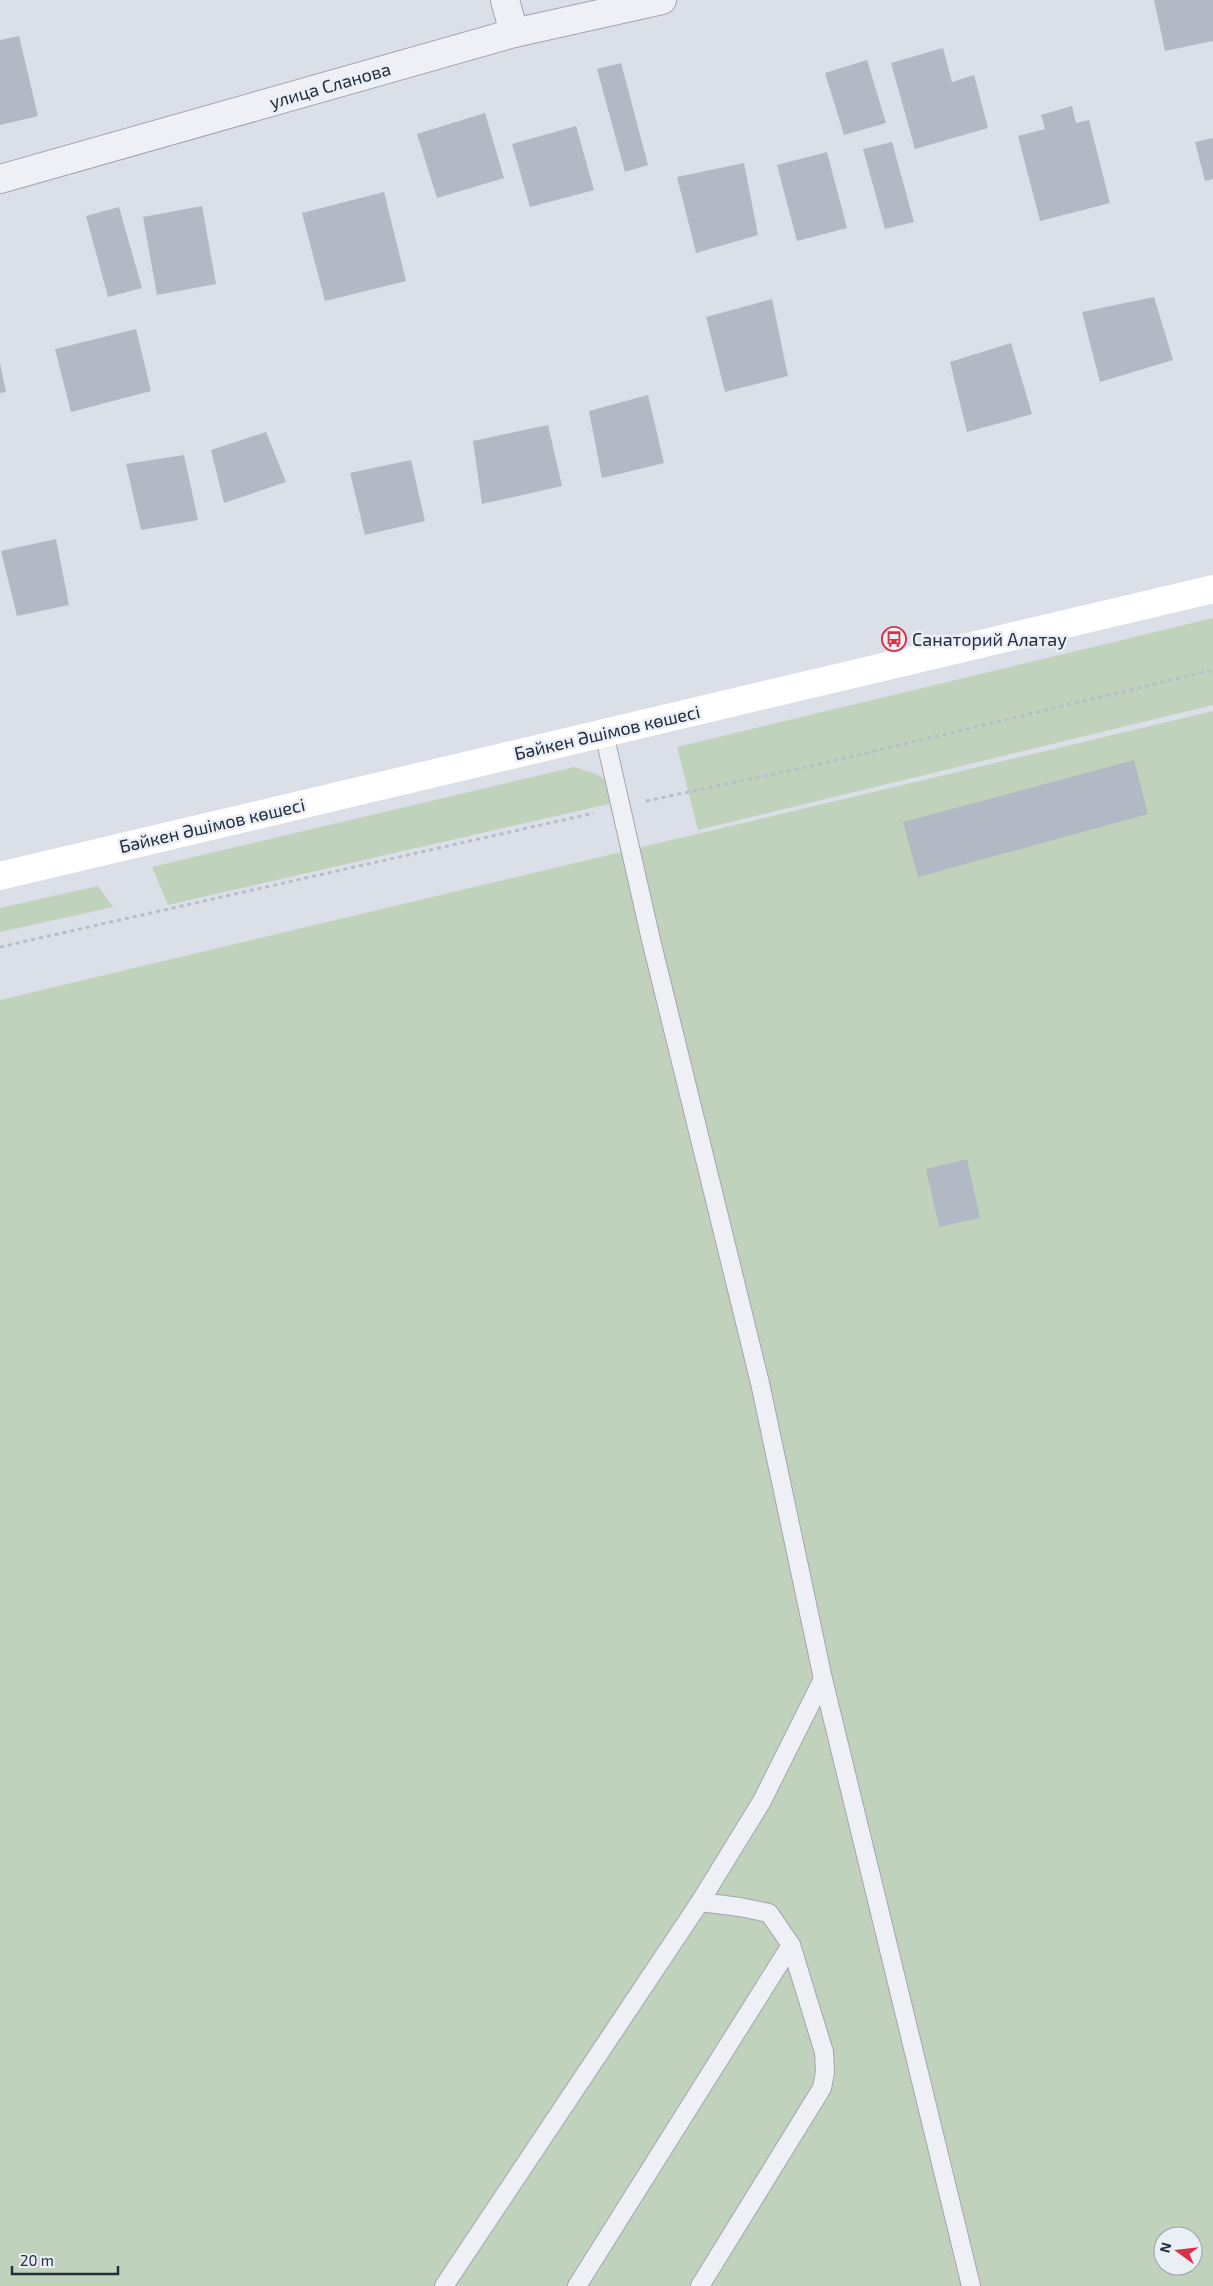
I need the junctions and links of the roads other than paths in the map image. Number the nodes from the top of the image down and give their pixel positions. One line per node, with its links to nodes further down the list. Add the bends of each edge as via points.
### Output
1 (505, 0): 3 (street)
2 (662, 0): 3 (street, улица Сланова)
3 (514, 33): 4 (street, улица Сланова)
4 (0, 179)
5 (1213, 589): 6 (main road, Бәйкен Әшімов көшесі)
6 (604, 733): 7 (main road, Бәйкен Әшімов көшесі); 8 (lane, via 651,940 760,1383)
7 (0, 876)
8 (823, 1679): 9 (lane, via 762,1801); 14 (lane)
9 (700, 1902): 10 (lane, via 769,1913); 11 (lane)
10 (791, 1945): 12 (lane); 13 (lane, via 824,2052 822,2088)
11 (448, 2285)
12 (577, 2286)
13 (700, 2286)
14 (971, 2286)

